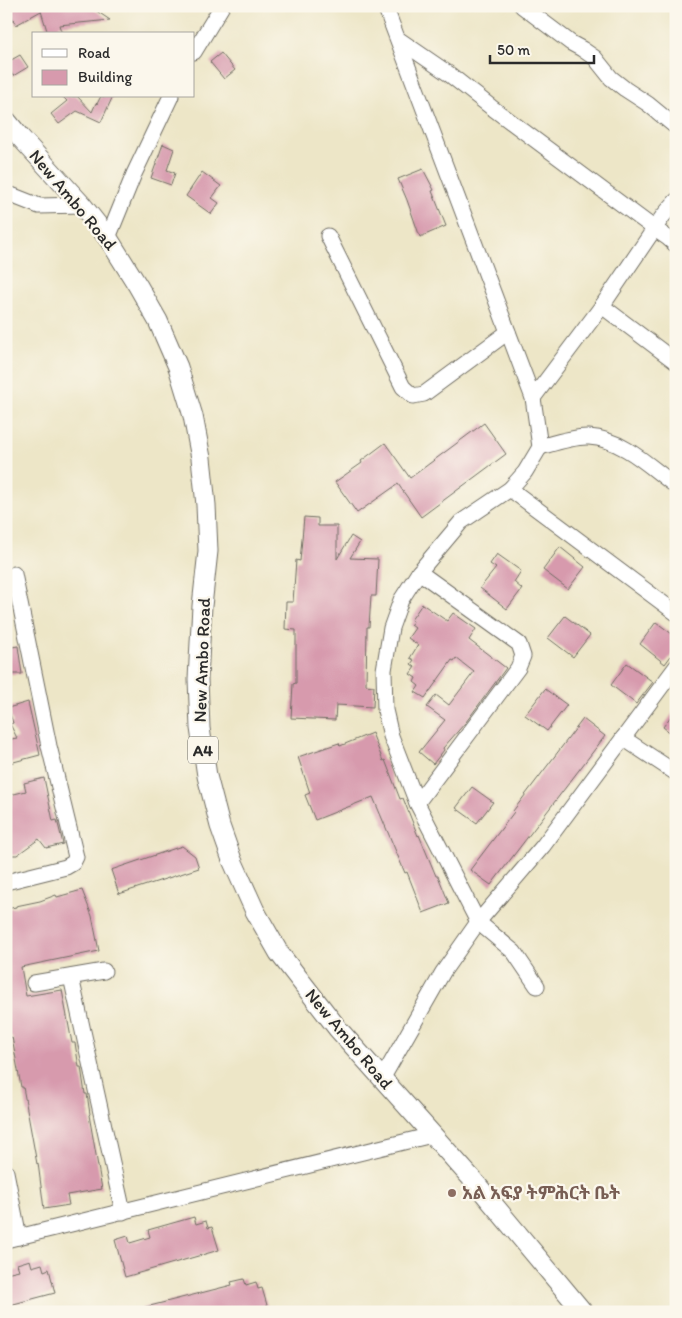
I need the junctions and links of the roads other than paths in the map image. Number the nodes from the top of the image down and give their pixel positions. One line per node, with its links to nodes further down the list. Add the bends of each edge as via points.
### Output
1 (222, 6): 5 (street)
2 (385, 6): 4 (street)
3 (522, 6): 8 (street, via 596,58 611,78)
4 (398, 40): 12 (street, via 450,74); 17 (street)
5 (195, 50)
6 (170, 98): 14 (street)
7 (6, 120): 11 (main road, New Ambo Road / A4)
8 (676, 127)
9 (6, 193): 11 (street, via 39,206)
10 (676, 201): 12 (street)
11 (82, 205): 14 (main road, New Ambo Road / A4)
12 (655, 229): 15 (street); 16 (street)
13 (328, 236): 17 (street, via 403,387 413,396 424,394)
14 (108, 238): 36 (main road, New Ambo Road / A4, via 158,321 178,367 193,416 201,458 208,552 198,679 200,728 207,776 220,826 255,912 278,953)
15 (676, 244)
16 (602, 306): 18 (street); 19 (street)
17 (508, 332): 19 (street)
18 (676, 362)
19 (533, 398): 20 (street)
20 (540, 447): 21 (street, via 588,437 607,441 627,449); 22 (street)
21 (676, 486)
22 (510, 489): 23 (street, via 461,522); 25 (street)
23 (419, 572): 29 (street, via 401,600 384,670 385,710 391,736); 29 (street, via 519,644 523,656 518,668)
24 (14, 574): 30 (street, via 49,746 76,857 66,866)
25 (676, 613)
26 (676, 666): 27 (street)
27 (623, 738): 28 (street); 31 (street, via 544,846)
28 (676, 773)
29 (417, 803): 31 (street)
30 (6, 882)
31 (478, 922): 35 (street, via 514,952); 36 (street, via 443,972)
32 (104, 971): 33 (street)
33 (71, 977): 34 (street); 39 (street)
34 (34, 983)
35 (536, 986)
36 (382, 1079): 37 (main road, New Ambo Road / A4)
37 (432, 1135): 39 (street); 41 (main road, New Ambo Road / A4)
38 (6, 1172): 40 (street)
39 (123, 1212): 40 (street)
40 (13, 1239)
41 (583, 1312)

